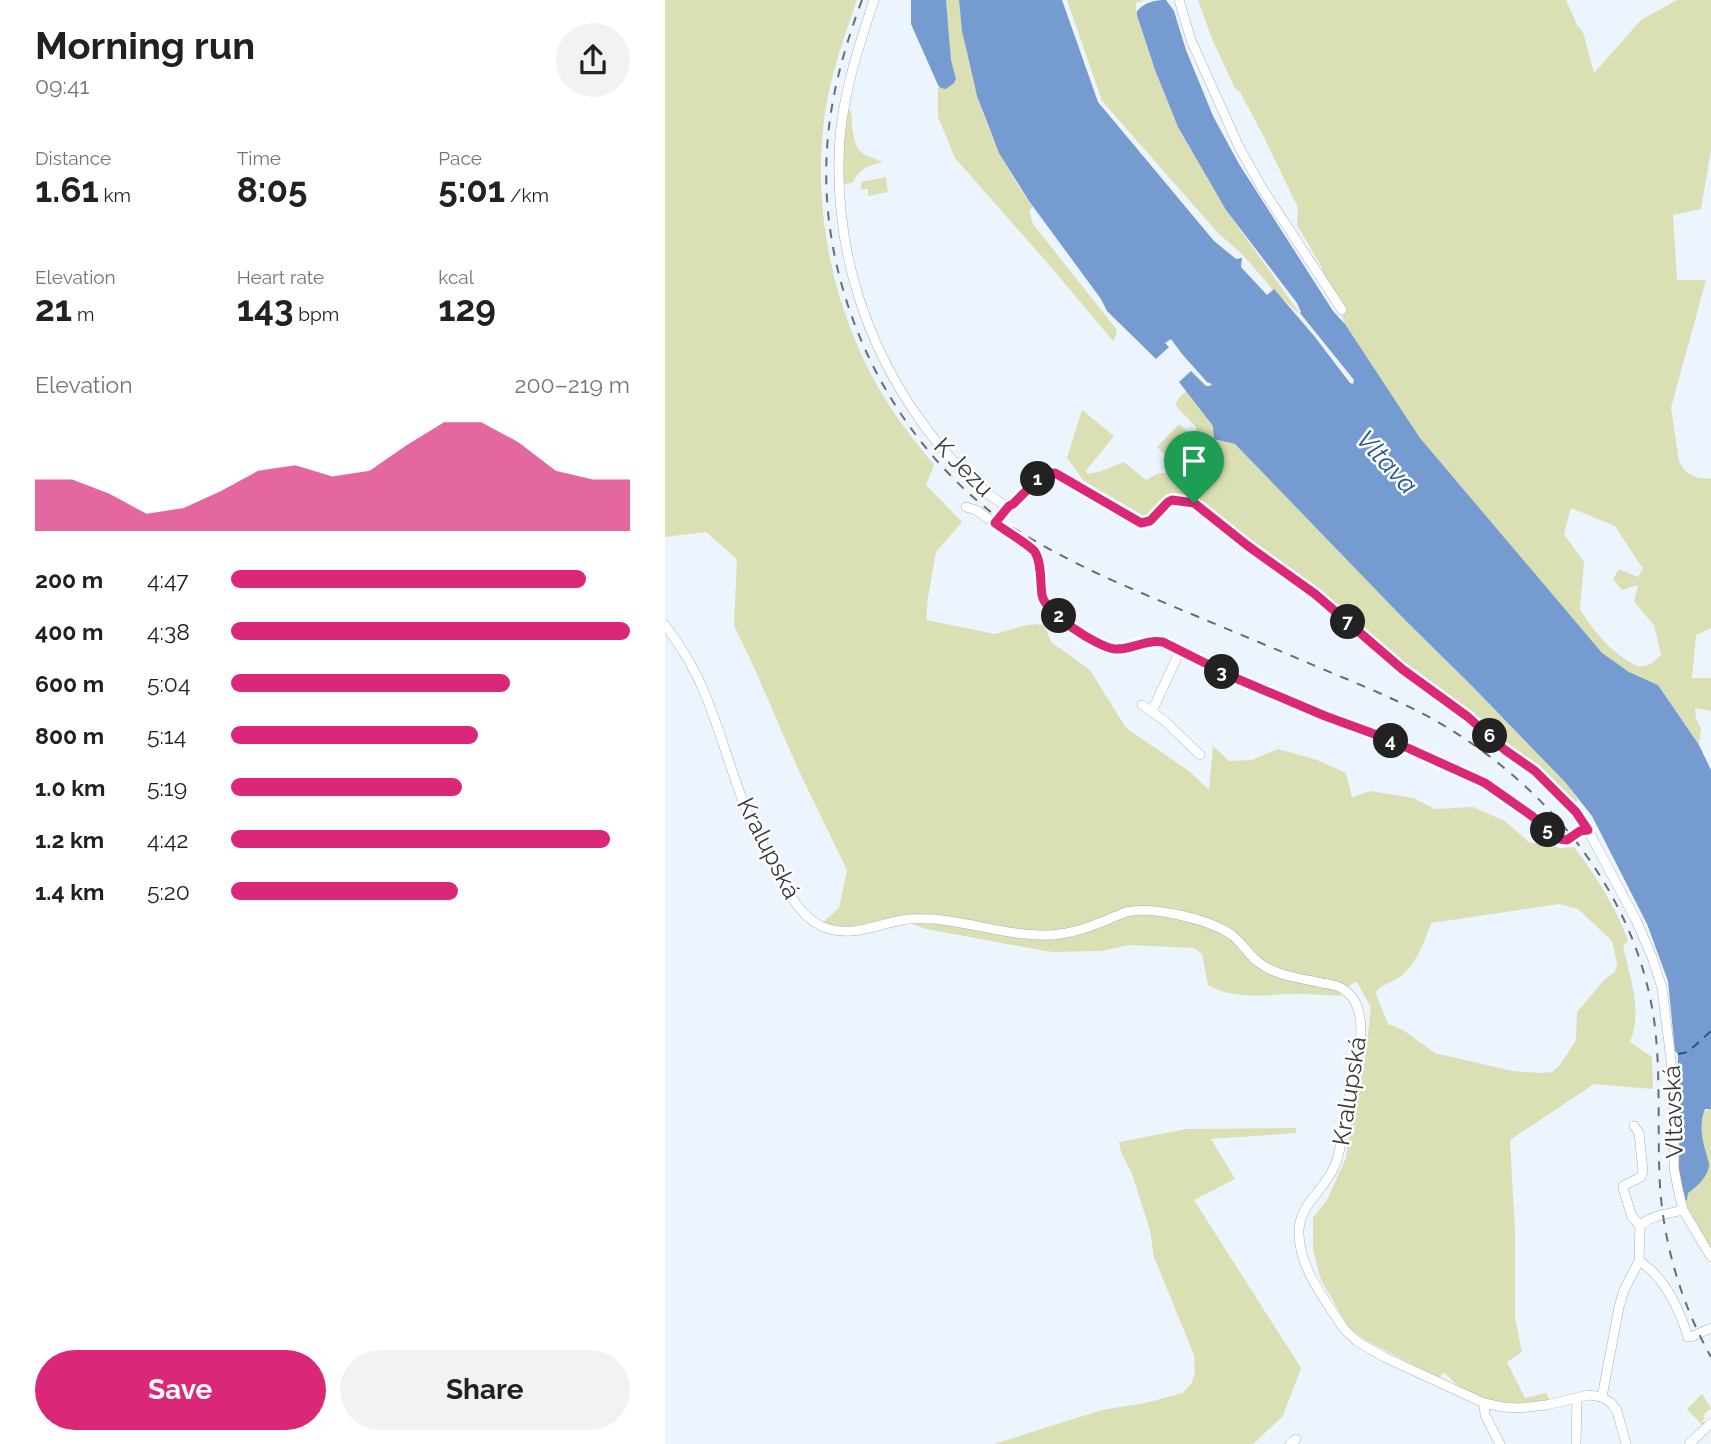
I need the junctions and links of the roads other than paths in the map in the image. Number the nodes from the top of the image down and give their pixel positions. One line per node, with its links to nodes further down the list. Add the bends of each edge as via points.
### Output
1 (874, 0): 4 (street, K Jezu, via 847,95 838,159 843,227 856,291 891,376 912,409 966,475)
2 (1179, 0): 3 (street, via 1191,40 1239,147)
3 (1342, 310)
4 (1009, 506): 6 (street); 12 (street, K Jezu, via 1049,473 1141,523 1150,521 1172,500 1194,503)
5 (966, 507): 6 (street)
6 (995, 523): 8 (street, via 1036,553 1042,598 1086,637 1117,649 1154,640)
7 (665, 625): 22 (street, Kralupská, via 705,693 762,844 792,900 818,925 847,932 903,920 936,919 1058,935 1126,912 1159,911 1219,927 1272,971 1347,991 1360,1020 1357,1068 1335,1168 1301,1219 1304,1260 1354,1339)
8 (1180, 651): 10 (street); 13 (street, via 1485,783 1560,839)
9 (1142, 705): 10 (street)
10 (1152, 711): 11 (street)
11 (1200, 755)
12 (1535, 771): 13 (street, Vltavská)
13 (1588, 830): 15 (street, Vltavská, via 1625,896 1662,988 1675,1091 1674,1168)
14 (1634, 1126): 16 (street, via 1639,1133 1643,1171 1623,1188 1632,1217)
15 (1683, 1210): 16 (street, via 1655,1216); 17 (street, Vltavská)
16 (1640, 1225): 18 (street)
17 (1711, 1257)
18 (1639, 1261): 19 (street, via 1670,1294 1688,1337); 20 (street, via 1623,1290)
19 (1711, 1328)
20 (1602, 1397): 21 (street, Kralupská); 27 (street, via 1617,1411)
21 (1577, 1398): 22 (street, Kralupská, via 1531,1407); 26 (street)
22 (1483, 1403): 25 (street)
23 (1711, 1423): 24 (street)
24 (1694, 1443)
25 (1500, 1444)
26 (1576, 1444)
27 (1626, 1444)

